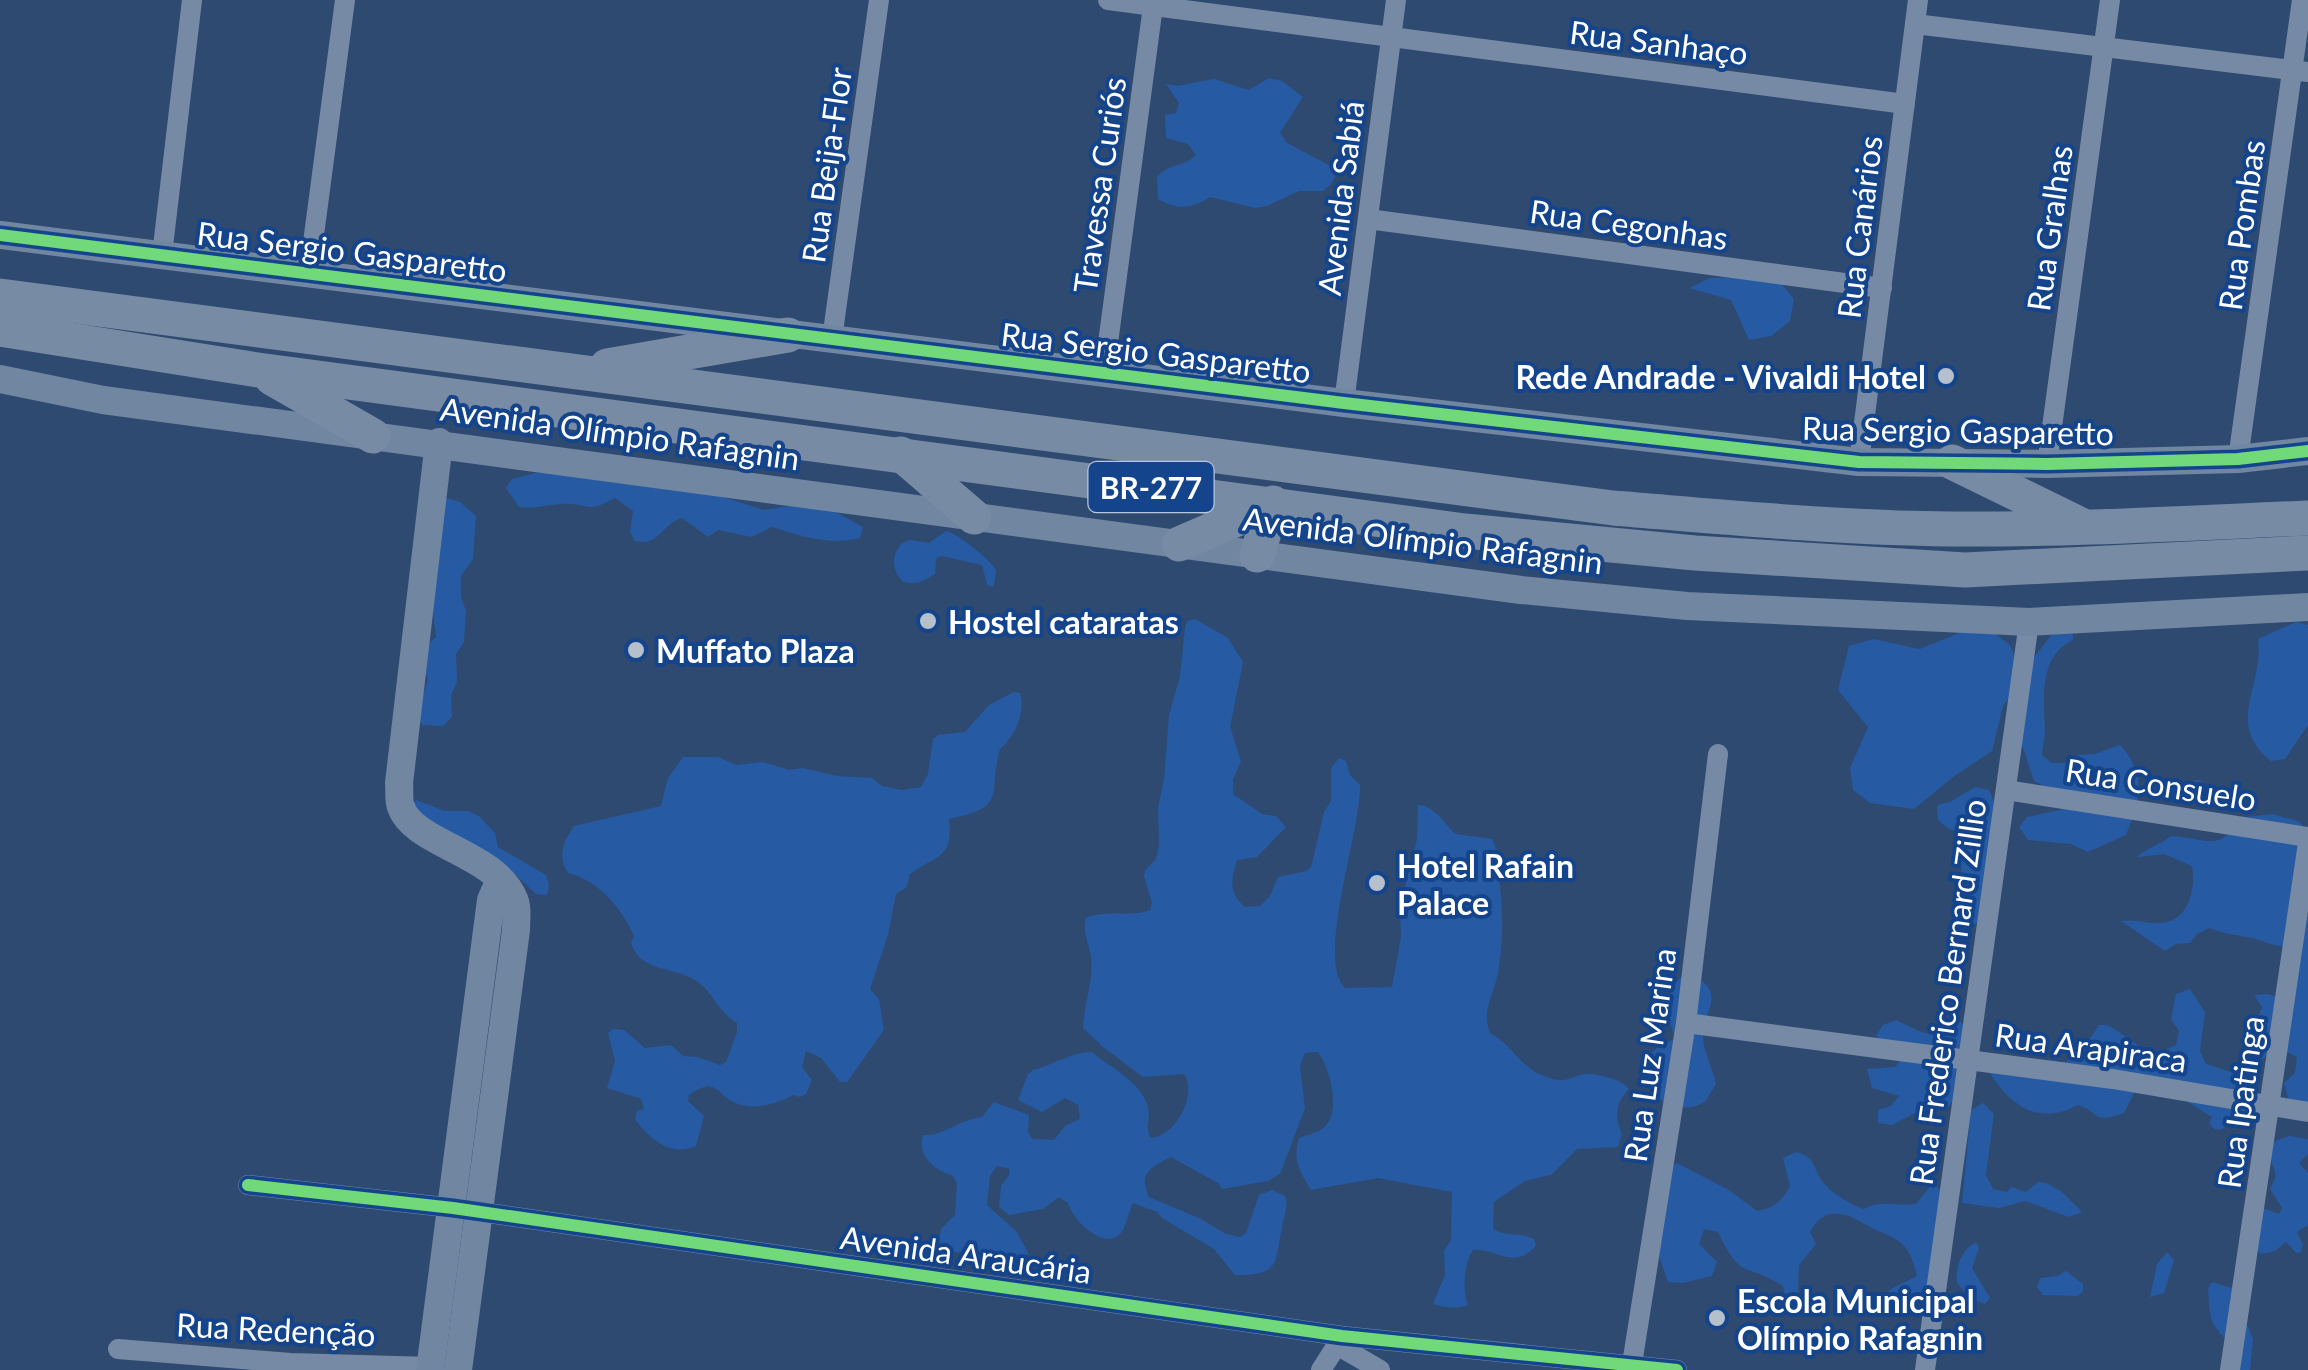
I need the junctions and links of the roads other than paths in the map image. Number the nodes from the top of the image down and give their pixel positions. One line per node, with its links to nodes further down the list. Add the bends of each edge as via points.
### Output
1 (192, 0): 17 (street)
2 (345, 0): 18 (street)
3 (880, 0): 23 (street, Rua Beija-Flor)
4 (1108, 0): 9 (street, Rua Sanhaço)
5 (1396, 0): 11 (street, Avenida Sabiá)
6 (1918, 0): 10 (street, Rua Canários)
7 (2110, 0): 12 (street, Rua Gralhas)
8 (2302, 0): 13 (street, Rua Pombas)
9 (1153, 6): 11 (street, Rua Sanhaço); 26 (street, Travessa Curiós)
10 (1915, 24): 12 (street); 14 (street, Rua Canários)
11 (1392, 37): 14 (street, Rua Sanhaço); 15 (street, Avenida Sabiá)
12 (2104, 45): 13 (street); 36 (street, Rua Gralhas)
13 (2300, 71): 33 (street, Rua Pombas)
14 (1905, 104): 19 (street, Rua Canários)
15 (1368, 219): 19 (street, Rua Cegonhas); 28 (street, Avenida Sabiá)
16 (0, 236): 17 (street, Rua Sergio Gasparetto)
17 (162, 255): 18 (street, Rua Sergio Gasparetto)
18 (309, 274): 22 (street, Rua Sergio Gasparetto)
19 (1882, 288): 34 (street, Rua Canários)
20 (0, 296): 25 (highway, BR-277)
21 (0, 329): 24 (highway, BR-277)
22 (788, 335): 23 (street, Rua Sergio Gasparetto); 25 (highway)
23 (832, 339): 26 (street, Rua Sergio Gasparetto)
24 (258, 370): 29 (highway); 32 (highway, BR-277)
25 (570, 372): 40 (highway, BR-277, via 1614,508 1848,526)
26 (1104, 373): 28 (street, Rua Sergio Gasparetto)
27 (0, 379): 29 (street, Avenida Olímpio Rafagnin, via 104,400)
28 (1344, 403): 34 (street, Rua Sergio Gasparetto)
29 (373, 436): 30 (street, Avenida Olímpio Rafagnin)
30 (439, 442): 38 (street, Avenida Olímpio Rafagnin); 54 (street, via 400,808 416,827 477,860 515,900 516,930)
31 (2308, 451): 33 (street, Rua Sergio Gasparetto)
32 (900, 454): 37 (highway, BR-277); 38 (highway)
33 (2238, 459): 36 (street, Rua Sergio Gasparetto)
34 (1858, 462): 35 (street, Rua Sergio Gasparetto)
35 (1952, 462): 36 (street, Rua Sergio Gasparetto); 40 (highway)
36 (2047, 464)
37 (1273, 503): 41 (highway); 42 (highway, BR-277, via 1465,530 1868,566 1964,570); 43 (highway)
38 (974, 517): 41 (street, Avenida Olímpio Rafagnin)
39 (2308, 518): 40 (highway, BR-277)
40 (2089, 528)
41 (1179, 544): 43 (street, Avenida Olímpio Rafagnin)
42 (2308, 553)
43 (1257, 555): 45 (street, Avenida Olímpio Rafagnin, via 1687,606)
44 (2308, 607): 45 (street, Avenida Olímpio Rafagnin)
45 (2029, 622): 47 (street, Rua Frederico Bernard Zillio)
46 (1718, 754): 49 (street, Rua Luz Marina)
47 (2006, 790): 48 (street, Rua Consuelo); 50 (street, Rua Frederico Bernard Zillio)
48 (2308, 840): 51 (street, Rua Ipatinga)
49 (1686, 1023): 50 (street, Rua Arapiraca); 57 (street, Rua Luz Marina)
50 (1968, 1060): 51 (street, Rua Arapiraca); 62 (street, Rua Frederico Bernard Zillio)
51 (2270, 1106): 52 (street, Rua Arapiraca); 63 (street, Rua Ipatinga)
52 (2308, 1112)
53 (248, 1185): 54 (street, Avenida Araucária)
54 (466, 1210): 55 (street, Avenida Araucária); 58 (street)
55 (1340, 1340): 57 (street, Avenida Araucária); 59 (street); 60 (street)
56 (118, 1350): 58 (street, Rua Redenção)
57 (1632, 1364): 61 (street, Avenida Araucária)
58 (440, 1369)
59 (1320, 1370)
60 (1380, 1370)
61 (1677, 1370)
62 (1925, 1370)
63 (2230, 1370)

